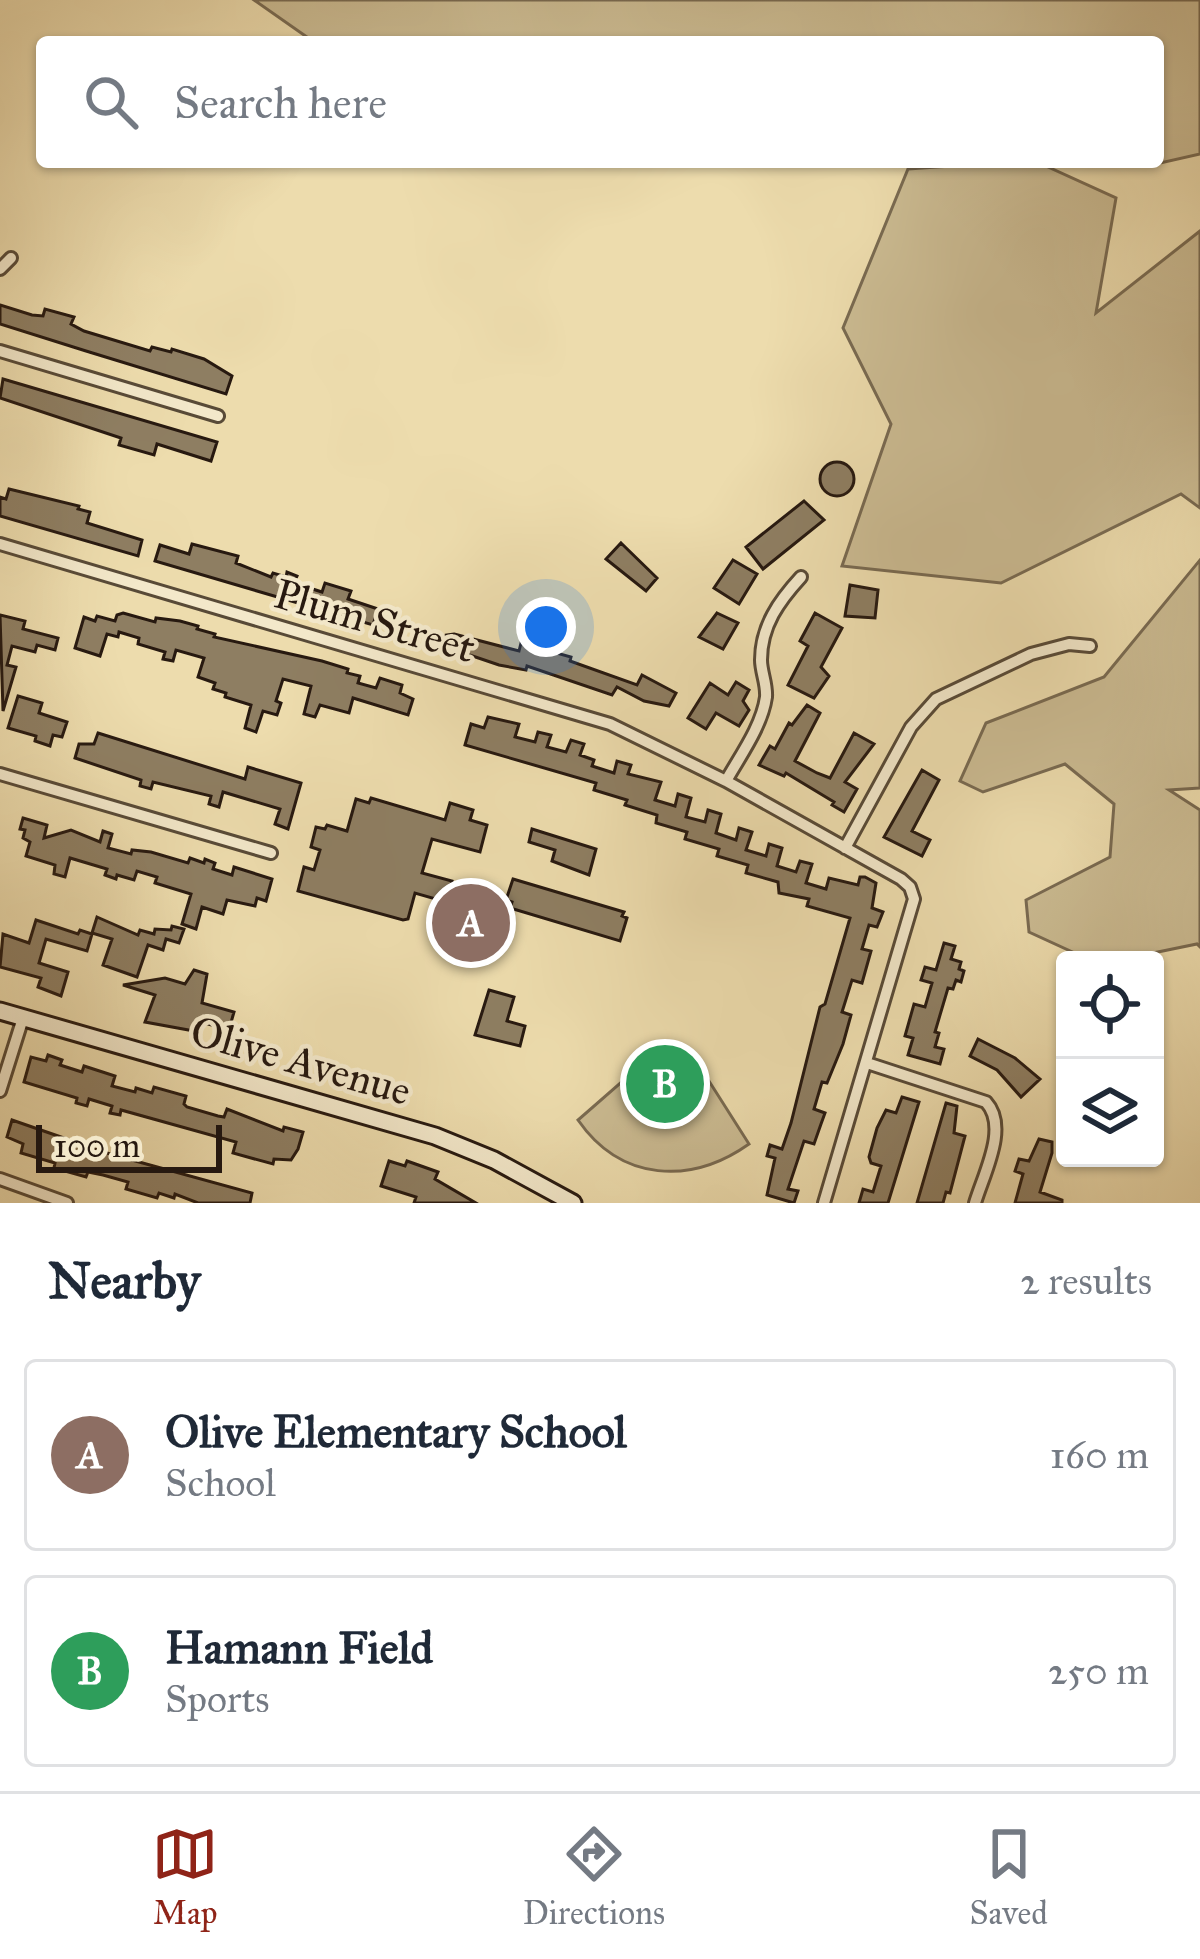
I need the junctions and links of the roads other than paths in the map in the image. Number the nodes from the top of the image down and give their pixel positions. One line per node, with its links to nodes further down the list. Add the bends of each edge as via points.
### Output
1 (11, 258): 2 (street)
2 (0, 269)
3 (0, 351): 4 (street)
4 (218, 416)
5 (0, 544): 9 (street, Plum Street, via 610,724)
6 (801, 578): 9 (street, via 766,628 760,719)
7 (1090, 646): 10 (street, via 1031,654 936,699 911,727)
8 (0, 774): 11 (street)
9 (726, 781): 10 (street, Plum Street)
10 (845, 848): 14 (street, Plum Street, via 910,887 914,899)
11 (271, 853)
12 (0, 1012): 13 (street, Olive Avenue)
13 (22, 1018): 15 (street); 18 (street, Olive Avenue, via 435,1136)
14 (867, 1063): 19 (street); 20 (street, via 986,1102 995,1112)
15 (0, 1090)
16 (0, 1179): 17 (street)
17 (67, 1203)
18 (573, 1203)
19 (824, 1203)
20 (975, 1203)

